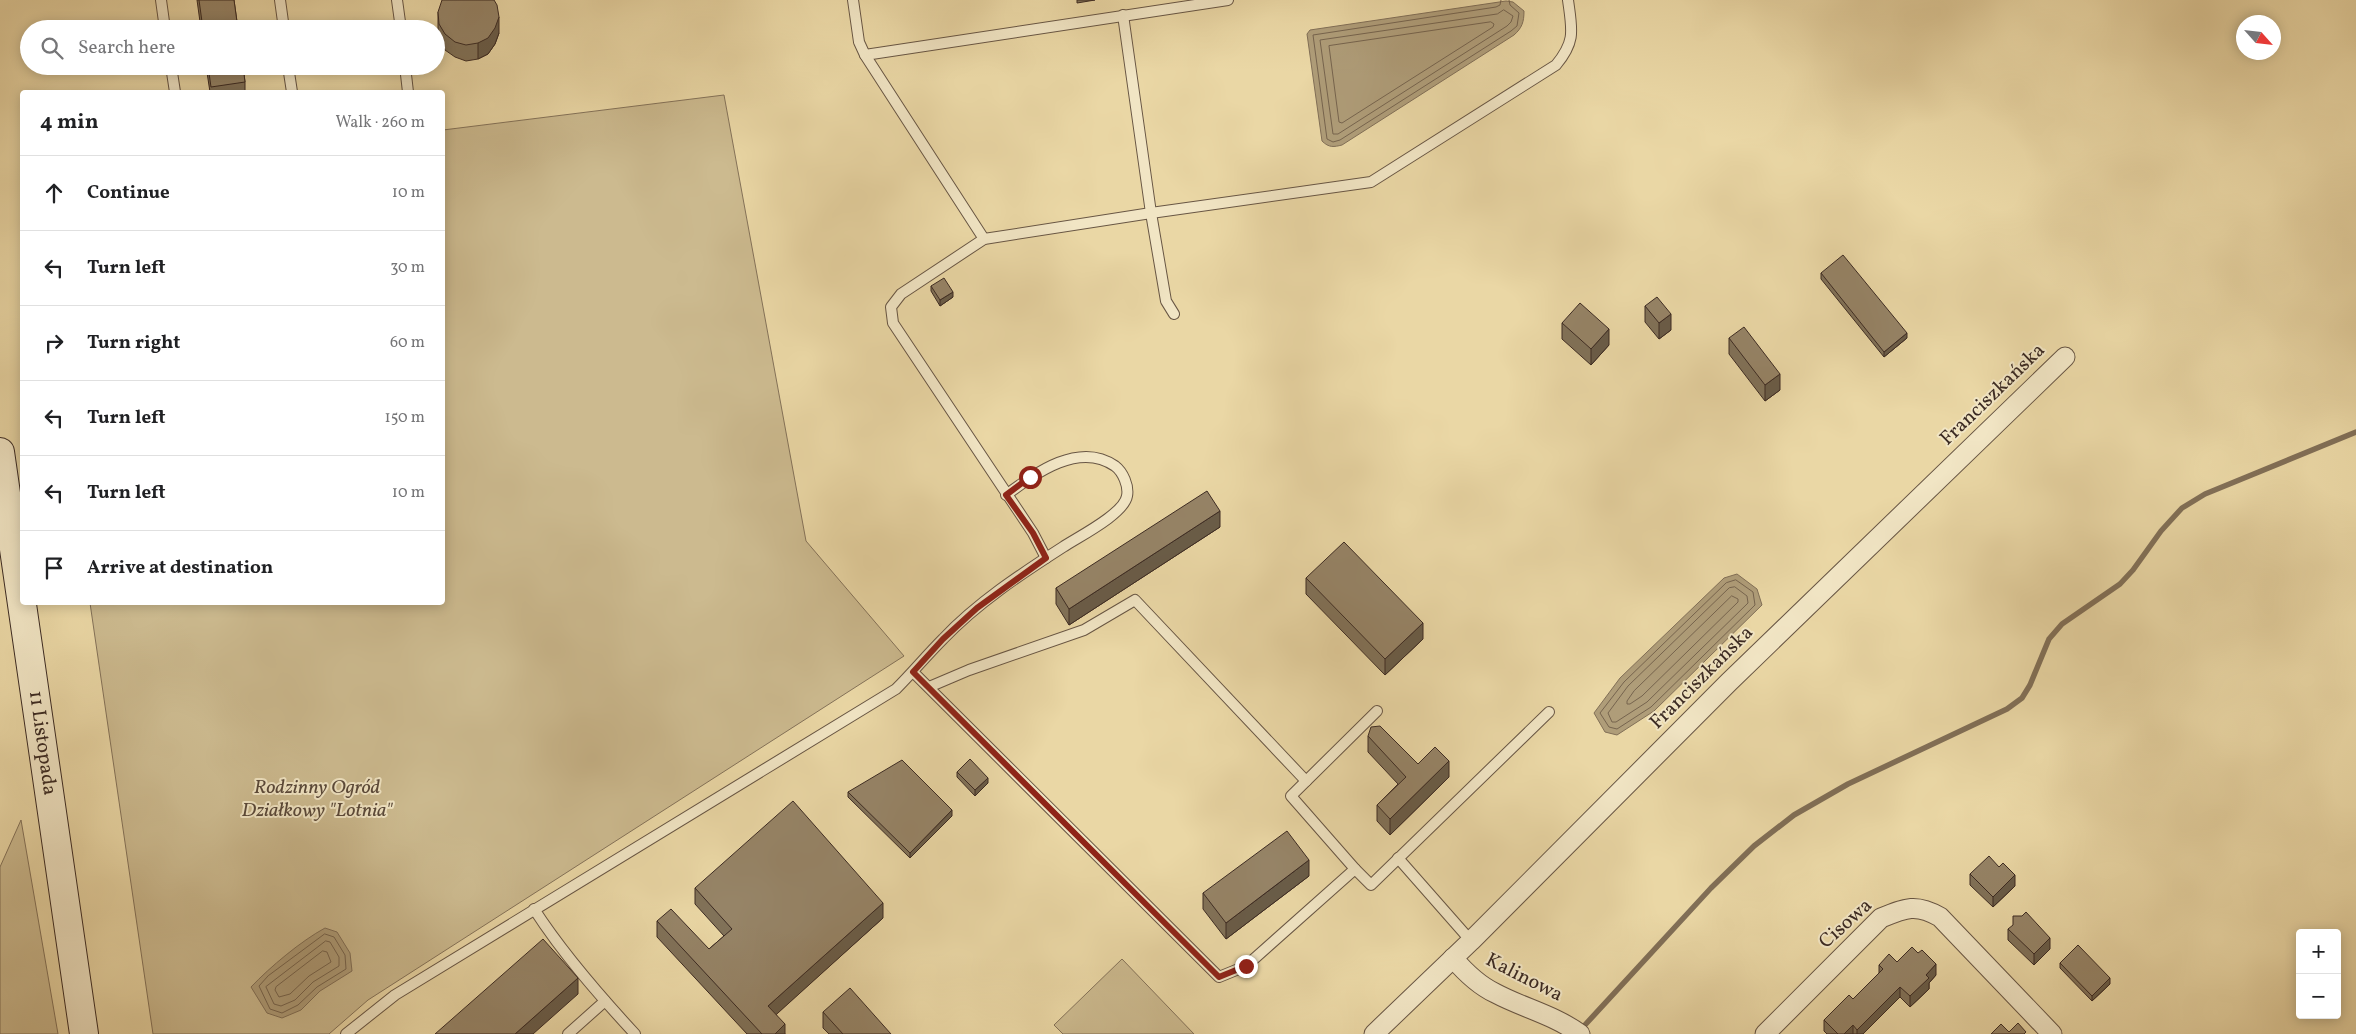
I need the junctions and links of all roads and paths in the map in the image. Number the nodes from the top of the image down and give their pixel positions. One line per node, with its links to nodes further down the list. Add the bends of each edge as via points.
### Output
1 (161, 0): 8 (lane)
2 (280, 0): 9 (lane)
3 (400, 0): 10 (lane)
4 (853, 0): 11 (lane, via 859,42)
5 (1228, 0): 7 (lane)
6 (1568, 0): 18 (lane, via 1572,32 1568,51 1556,65 1371,182)
7 (1123, 15): 11 (lane); 18 (lane)
8 (164, 20)
9 (283, 20)
10 (400, 20)
11 (865, 55): 19 (lane)
12 (172, 75): 15 (lane)
13 (289, 75): 16 (lane)
14 (406, 75): 17 (lane)
15 (175, 90)
16 (292, 90)
17 (408, 90)
18 (1151, 213): 19 (lane); 20 (lane, via 1166,301)
19 (984, 239): 23 (lane, via 901,294 891,307 894,323)
20 (1174, 314)
21 (2065, 357): 35 (street, Franciszkańska, via 1730,682)
22 (1, 460): 25 (street, 11 Listopada)
23 (1006, 495): 24 (lane); 24 (lane, via 1030,477 1062,461 1085,456 1104,458 1119,469 1126,481 1127,497 1119,511)
24 (1046, 558): 27 (lane, via 977,608)
25 (20, 591)
26 (22, 605): 38 (street, 11 Listopada)
27 (913, 672): 28 (lane); 34 (lane, via 896,689)
28 (929, 687): 31 (lane, via 1084,630 1134,600); 33 (lane, via 1219,977 1246,966)
29 (1377, 712): 31 (lane)
30 (1549, 712): 32 (lane)
31 (1306, 781): 33 (lane, via 1290,796)
32 (1398, 858): 33 (lane, via 1371,885); 35 (lane)
33 (1355, 869)
34 (534, 908): 37 (lane); 39 (lane, via 395,995)
35 (1471, 940): 36 (street, Franciszkańska)
36 (1453, 958): 42 (street, Franciszkańska); 43 (street, Kalinowa, via 1470,978 1494,993 1556,1019)
37 (604, 1000): 40 (lane); 41 (lane)
38 (84, 1034)
39 (346, 1034)
40 (568, 1034)
41 (636, 1034)
42 (1374, 1034)
43 (1580, 1034)
44 (1765, 1034): 45 (street, Cisowa, via 1881,918 1901,909 1926,909 1940,917)
45 (2052, 1034)

